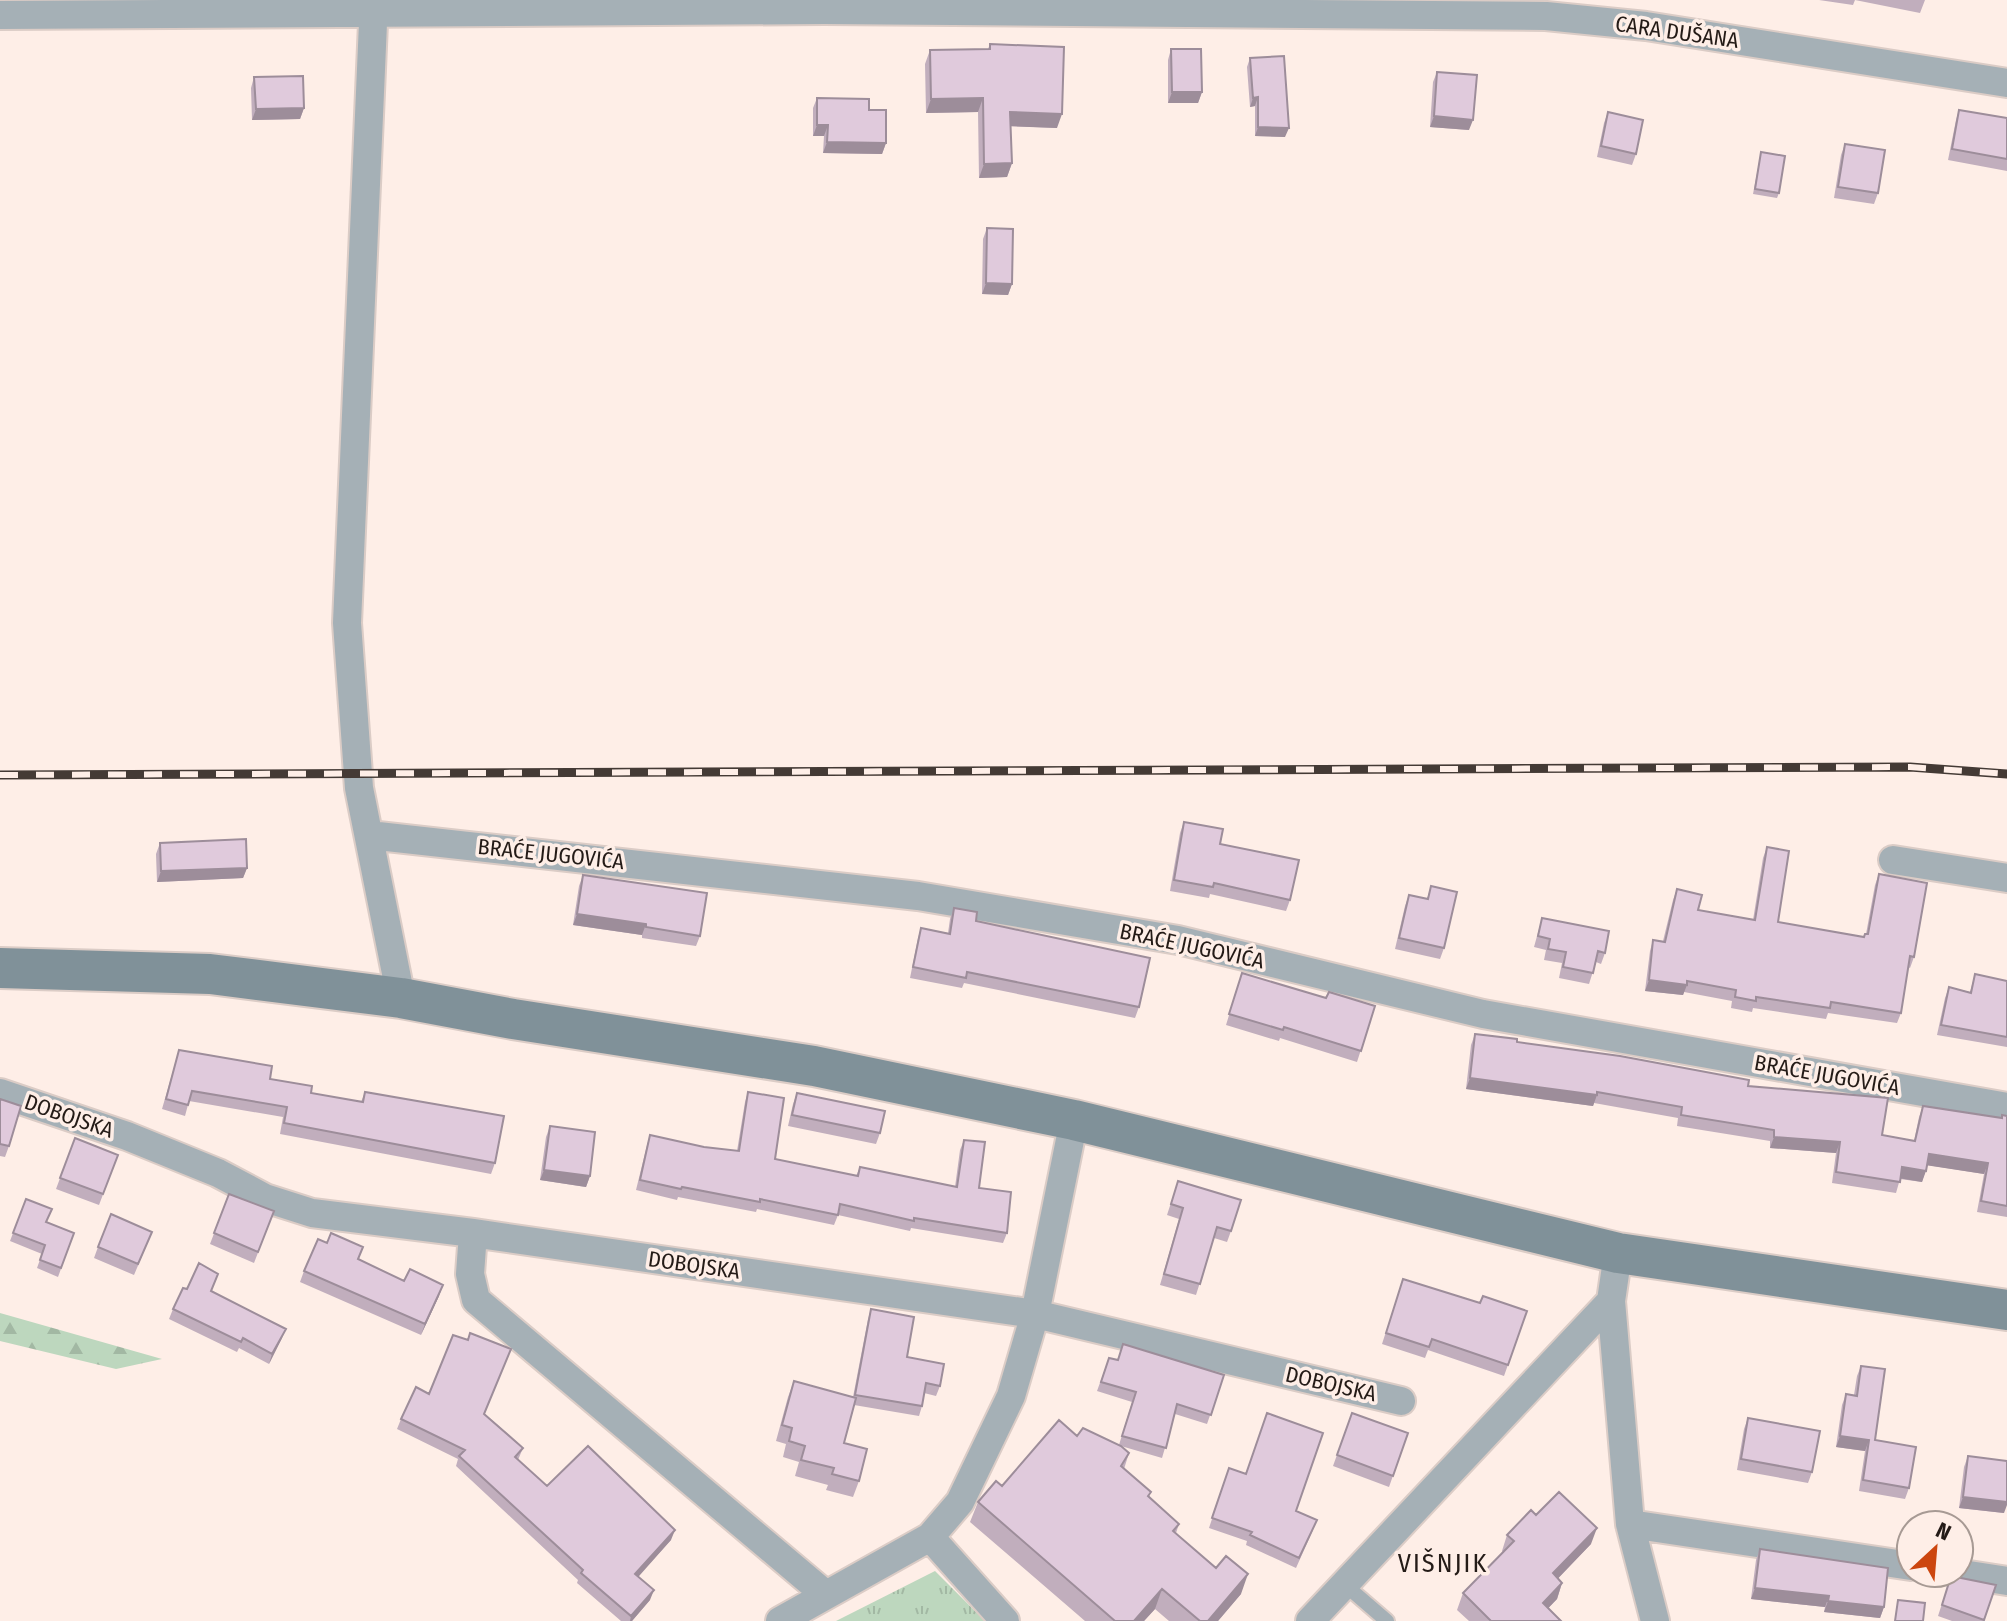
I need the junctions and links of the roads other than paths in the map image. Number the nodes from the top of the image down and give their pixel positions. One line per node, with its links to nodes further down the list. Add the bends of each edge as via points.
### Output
1 (374, 5): 2 (street, CARA DUŠANA); 3 (street, CARA DUŠANA, via 1546,16 1646,26); 4 (street, via 347,623 357,773)
2 (0, 15)
3 (2007, 83)
4 (369, 835): 8 (street); 10 (street, BRAĆE JUGOVIĆA, via 918,896 1178,940 1483,1014)
5 (1893, 860): 6 (street)
6 (2007, 878)
7 (0, 968): 8 (main road, via 210,974)
8 (401, 998): 11 (main road, via 814,1066)
9 (0, 1093): 12 (street, DOBOJSKA, via 127,1136 265,1198 312,1213)
10 (2007, 1107)
11 (1074, 1120): 13 (main road); 16 (street)
12 (473, 1233): 16 (street, DOBOJSKA); 24 (street, via 470,1274 476,1300)
13 (1618, 1253): 14 (street); 15 (main road)
14 (1611, 1301): 18 (street); 23 (street)
15 (2007, 1310)
16 (1035, 1314): 17 (street, DOBOJSKA); 19 (street, via 1011,1396 984,1455 960,1502)
17 (1401, 1401)
18 (1630, 1524): 20 (street); 29 (street)
19 (930, 1537): 24 (street); 26 (street)
20 (1895, 1564)
21 (1975, 1576): 22 (street)
22 (2007, 1581)
23 (1344, 1584): 27 (street); 28 (lane)
24 (826, 1595): 25 (street)
25 (780, 1621)
26 (1005, 1621)
27 (1310, 1621)
28 (1387, 1621)
29 (1655, 1621)

